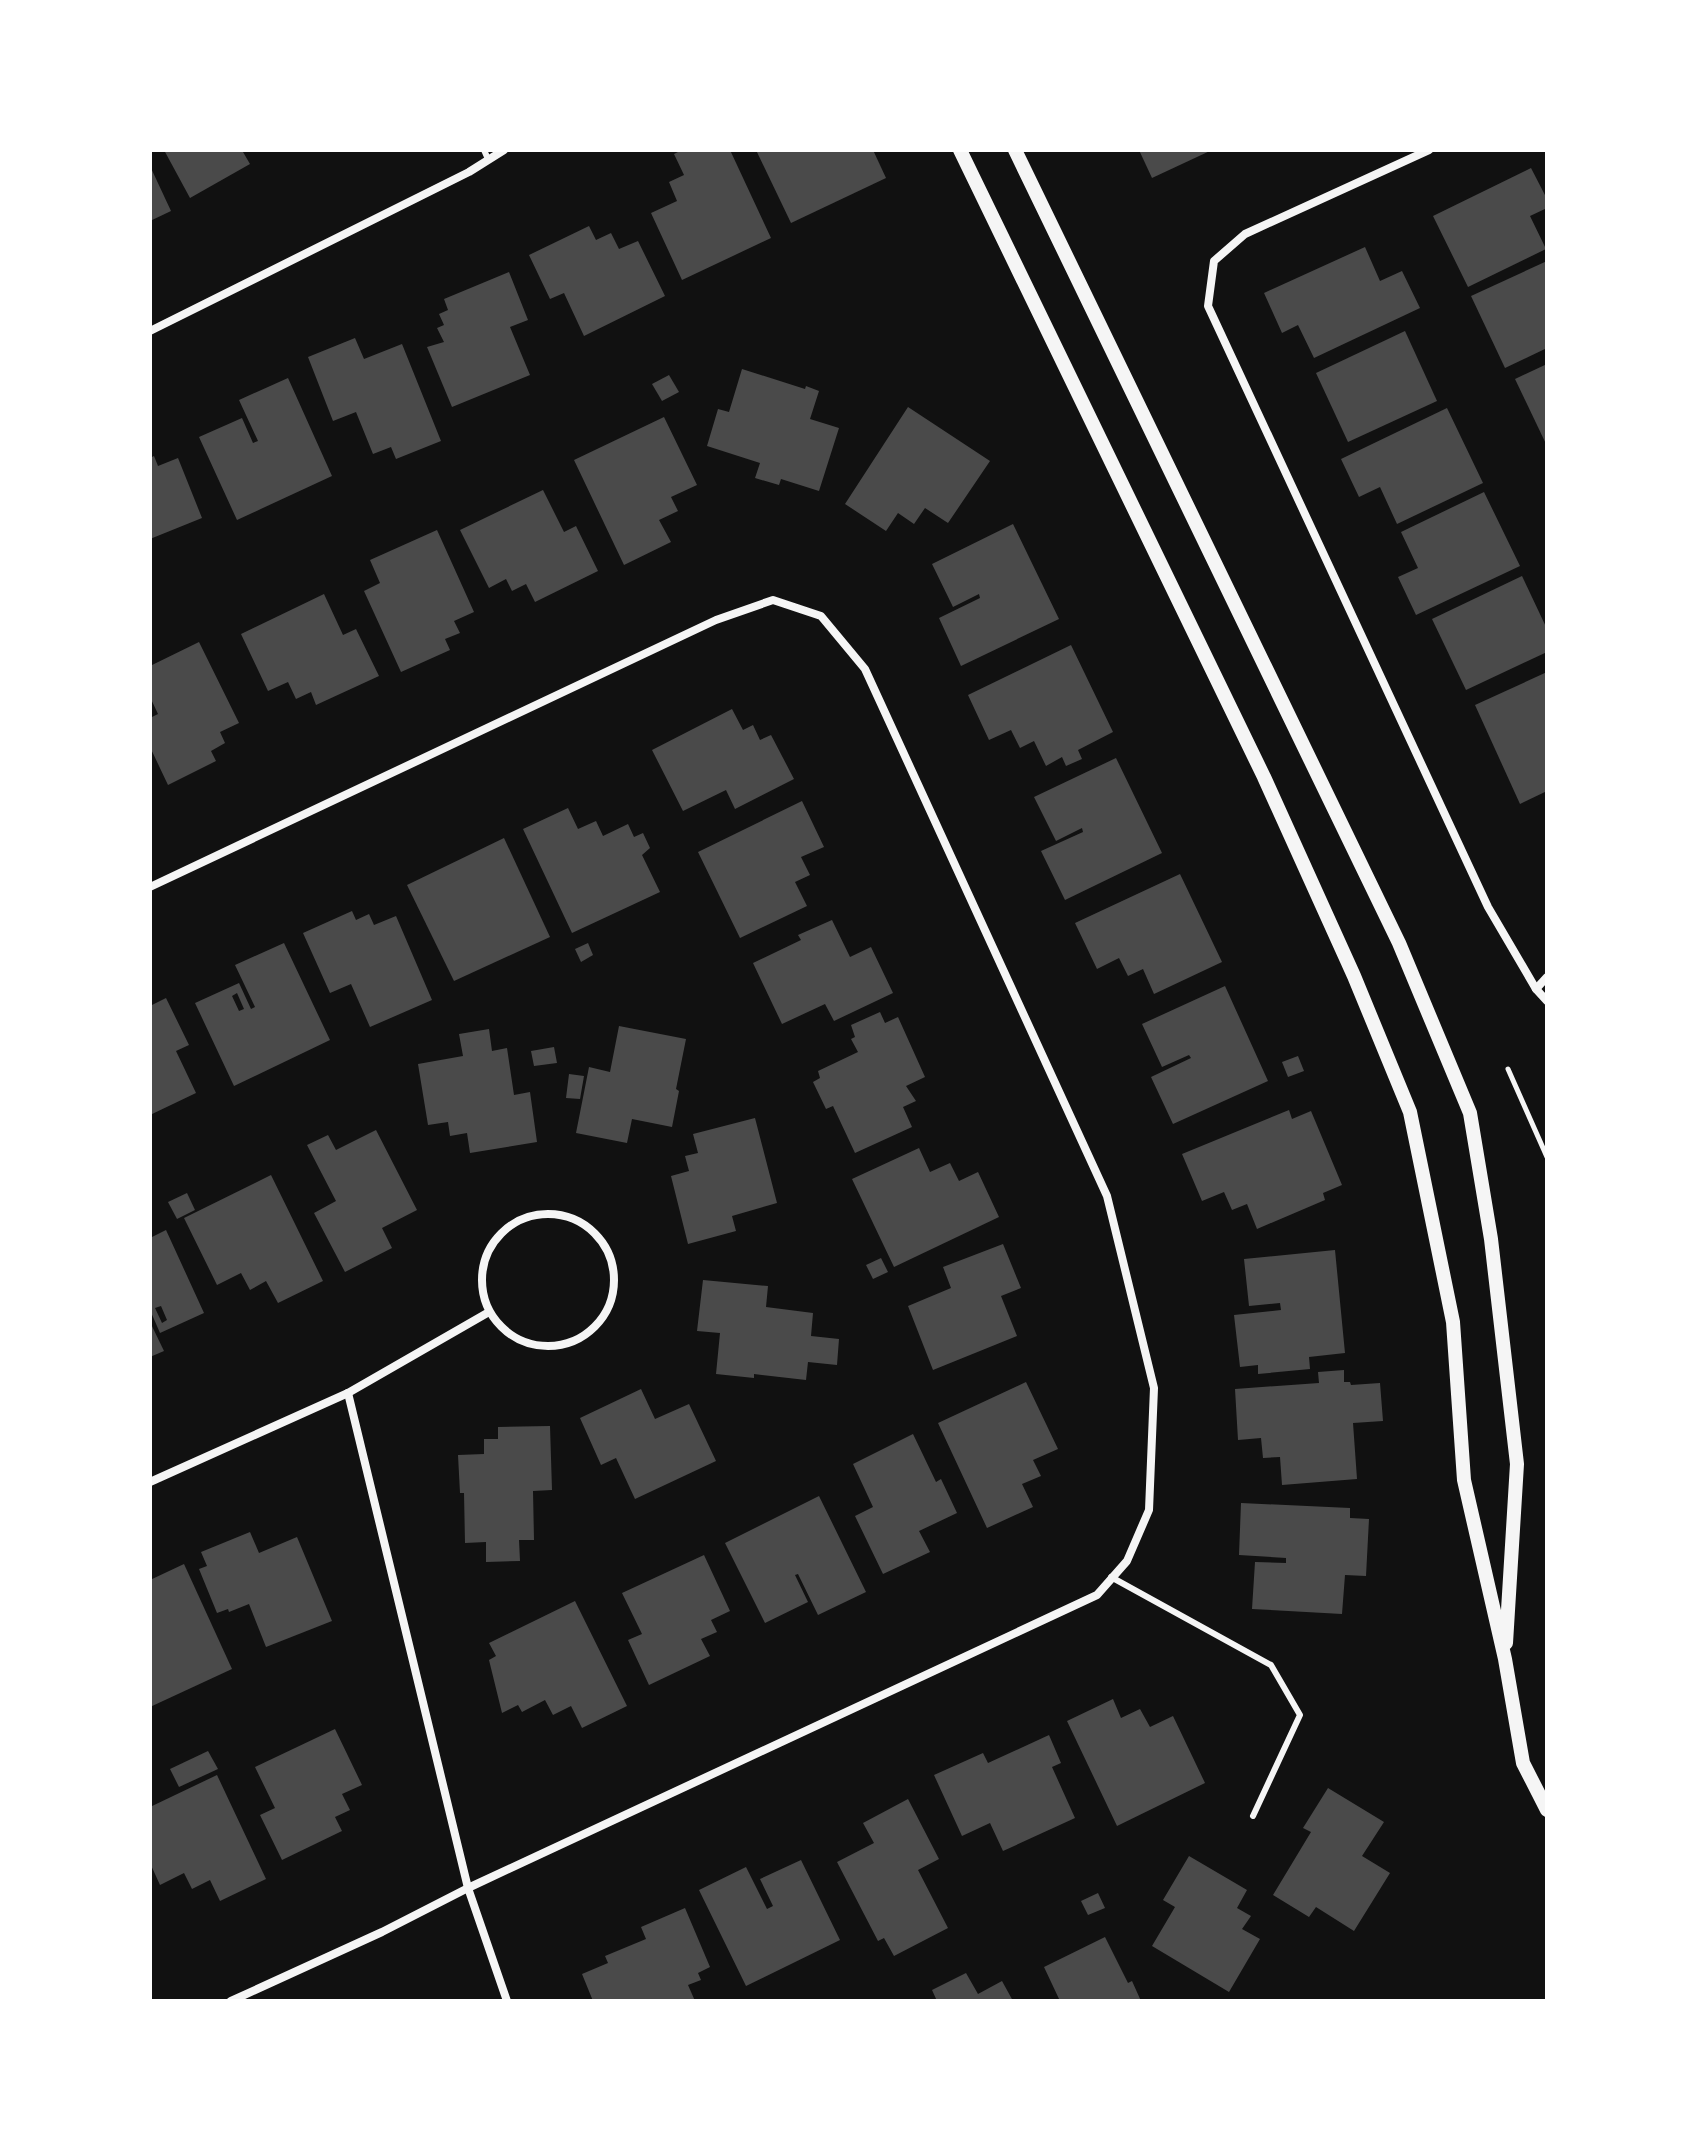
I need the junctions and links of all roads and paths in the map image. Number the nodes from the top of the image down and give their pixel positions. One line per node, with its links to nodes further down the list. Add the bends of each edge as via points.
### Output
1 (484, 150): 6 (lane)
2 (504, 150): 6 (street)
3 (960, 150): 18 (street, via 1264,777 1410,1112 1453,1322 1464,1480)
4 (1015, 150): 18 (street, via 1399,943 1470,1113 1491,1239 1517,1464)
5 (1429, 150): 10 (street, via 1245,234 1214,261 1208,306 1488,907)
6 (488, 159): 7 (street)
7 (150, 331)
8 (150, 887): 17 (street, via 716,620 773,600 821,616 865,669 1107,1196 1154,1388 1149,1510 1127,1561)
9 (1547, 977): 10 (street)
10 (1536, 989): 11 (street)
11 (1547, 1001)
12 (1508, 1069): 13 (path)
13 (1547, 1157)
14 (489, 1312): 14 (street, via 500,1328 537,1347 576,1341 594,1329 613,1294 608,1253 597,1235 559,1214 518,1221 500,1233 481,1271); 15 (street)
15 (348, 1393): 16 (street); 21 (street)
16 (150, 1482)
17 (1111, 1577): 20 (lane, via 1271,1665 1300,1715); 21 (street, via 1097,1595)
18 (1505, 1659): 19 (street, via 1523,1763)
19 (1547, 1810)
20 (1253, 1816)
21 (468, 1888): 22 (street); 23 (street)
22 (231, 2001)
23 (507, 2001)

